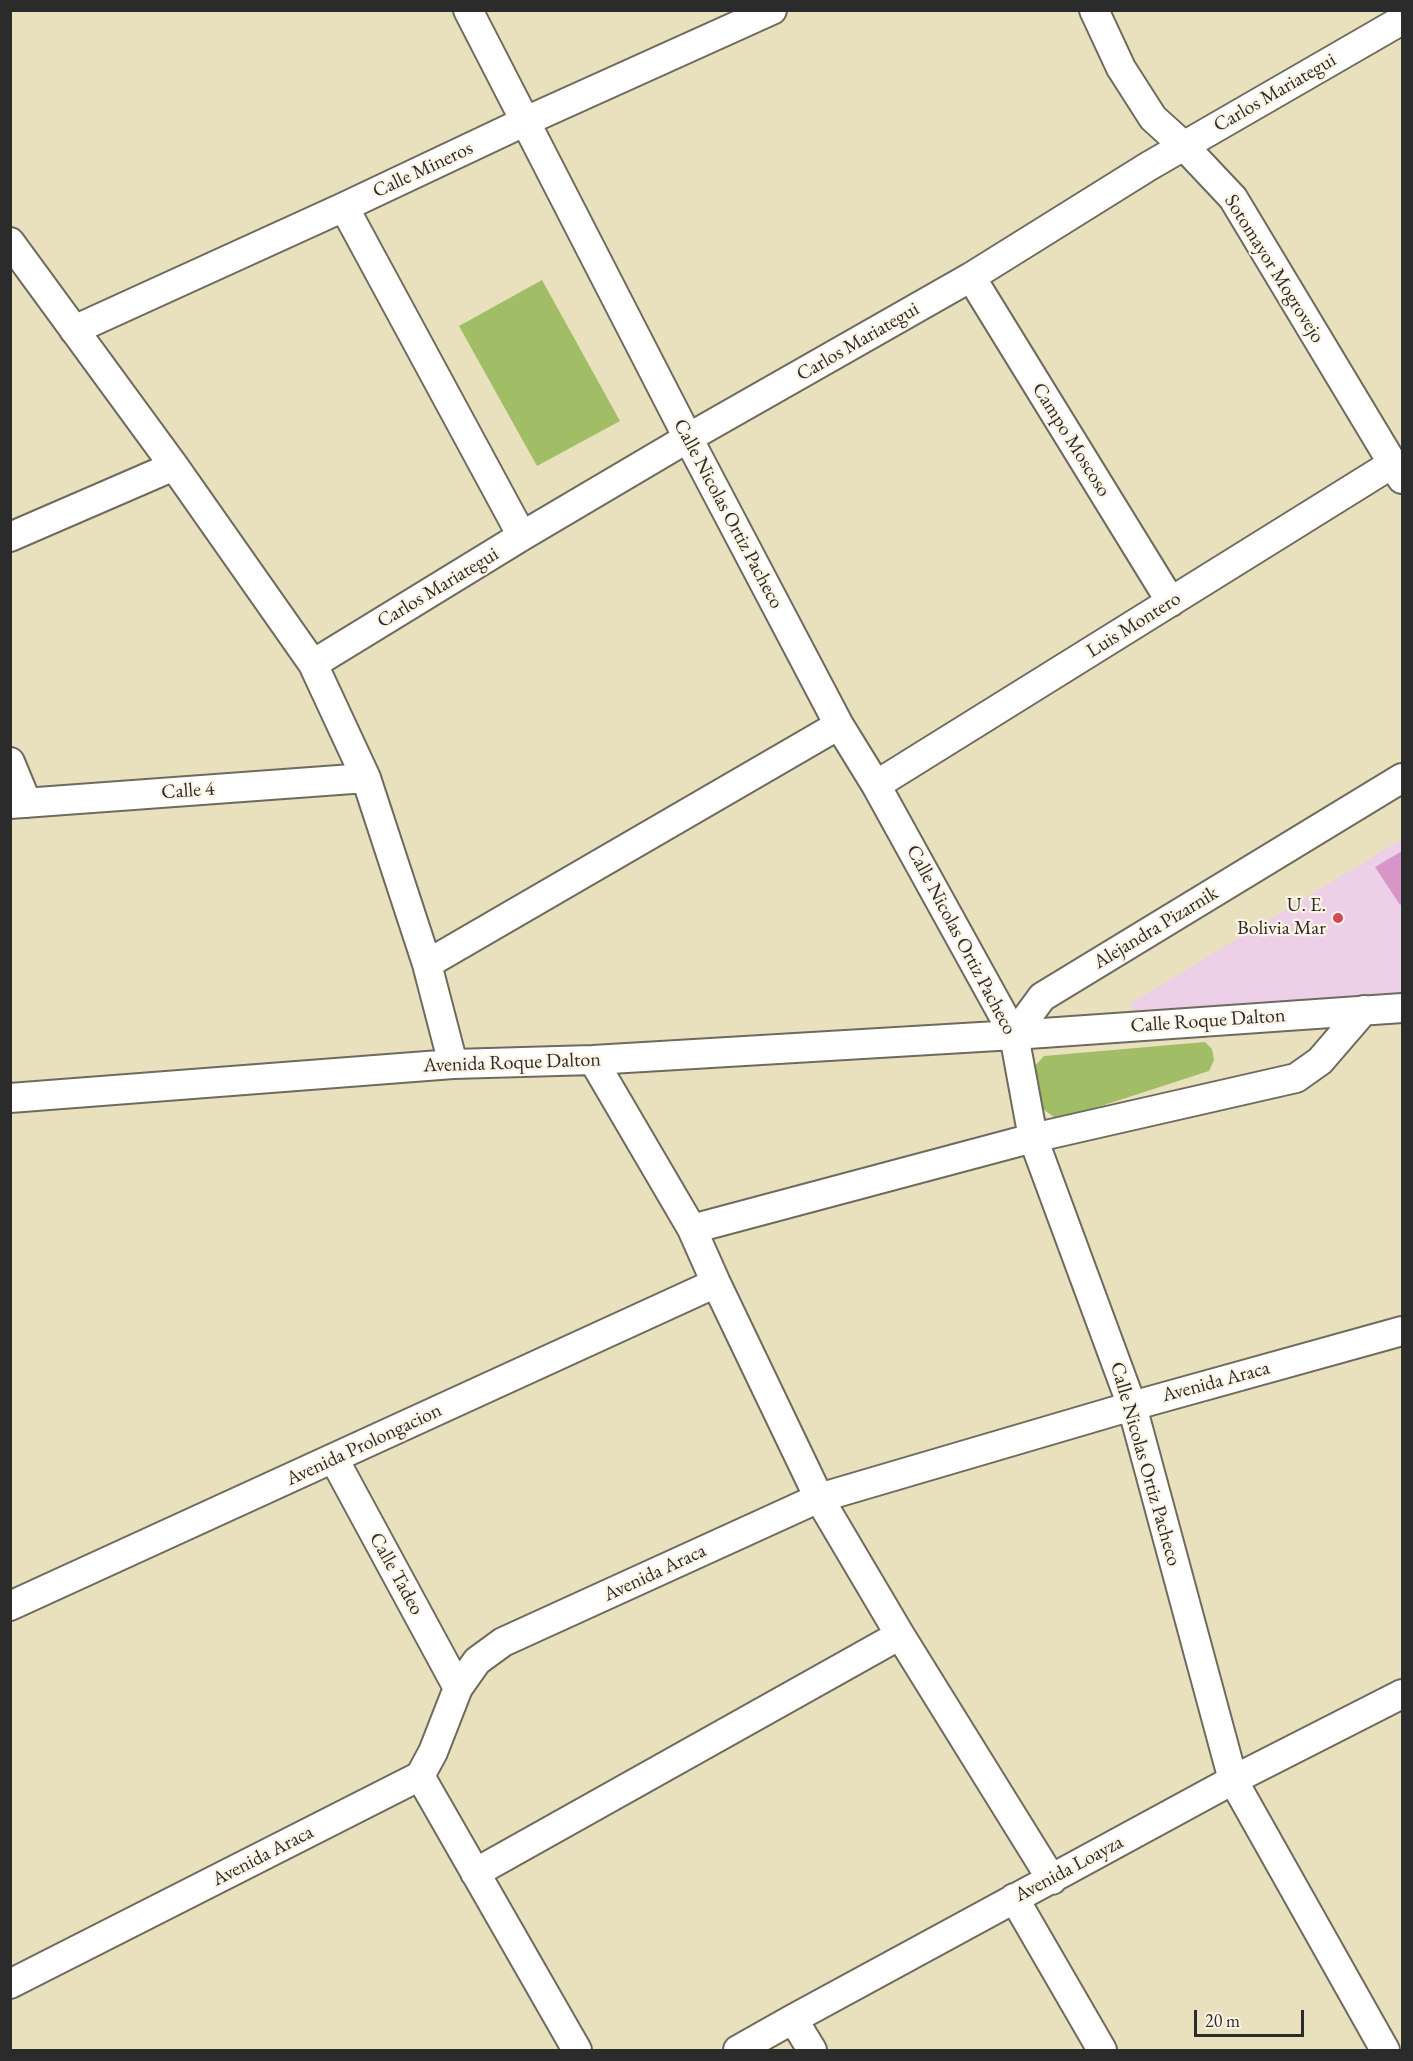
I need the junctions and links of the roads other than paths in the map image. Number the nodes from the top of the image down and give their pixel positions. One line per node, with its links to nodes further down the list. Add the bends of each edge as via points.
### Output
1 (468, 10): 5 (street, Calle Nicolas Ortiz Pacheco)
2 (772, 10): 5 (street, Calle Mineros)
3 (1094, 10): 6 (street, Sotomayor Mogrovejo, via 1121,68 1153,118)
4 (1402, 20): 6 (street, Carlos Mariategui)
5 (526, 121): 7 (street, Calle Mineros); 11 (street, Calle Nicolas Ortiz Pacheco)
6 (1184, 146): 9 (street, Carlos Mariategui); 13 (street, Sotomayor Mogrovejo, via 1233,198)
7 (344, 207): 10 (street, Calle Mineros); 15 (street)
8 (14, 255): 10 (street)
9 (971, 278): 11 (street, Carlos Mariategui); 16 (street, Campo Moscoso)
10 (74, 330): 12 (street)
11 (688, 438): 15 (street, Carlos Mariategui); 18 (street, Calle Nicolas Ortiz Pacheco)
12 (174, 466): 14 (street); 17 (street)
13 (1397, 472): 16 (street, Luis Montero)
14 (10, 537)
15 (522, 537): 17 (street, Carlos Mariategui)
16 (1171, 602): 22 (street, Luis Montero)
17 (313, 664): 20 (street)
18 (839, 725): 22 (street, Calle Nicolas Ortiz Pacheco); 24 (street)
19 (10, 762): 23 (street)
20 (366, 778): 23 (street, Calle 4); 24 (street)
21 (1402, 778): 27 (street, Alejandra Pizarnik, via 1042,997)
22 (876, 785): 27 (street, Calle Nicolas Ortiz Pacheco)
23 (19, 804)
24 (428, 964): 29 (street)
25 (1402, 1008): 26 (street, Calle Roque Dalton)
26 (1364, 1010): 27 (street, Calle Roque Dalton); 31 (street, via 1320,1061 1296,1078)
27 (1014, 1035): 28 (street, Avenida Roque Dalton); 31 (street, Calle Nicolas Ortiz Pacheco)
28 (593, 1060): 29 (street, Avenida Roque Dalton); 32 (street)
29 (453, 1064): 30 (street, Avenida Roque Dalton)
30 (10, 1098)
31 (1033, 1138): 32 (street); 35 (street, Calle Nicolas Ortiz Pacheco)
32 (692, 1228): 33 (street)
33 (716, 1283): 36 (street, Avenida Prolongacion); 37 (street)
34 (1402, 1331): 35 (street, Avenida Araca)
35 (1132, 1406): 37 (street, Avenida Araca); 43 (street, Calle Nicolas Ortiz Pacheco)
36 (334, 1459): 38 (street, Avenida Prolongacion); 40 (street, Calle Tadeo)
37 (819, 1497): 39 (street); 40 (street, Avenida Araca, via 503,1642 477,1661)
38 (10, 1606)
39 (900, 1635): 44 (street); 45 (street)
40 (458, 1688): 42 (street, Avenida Araca)
41 (1402, 1694): 43 (street, Avenida Loayza)
42 (420, 1776): 44 (street); 47 (street, Avenida Araca)
43 (1233, 1780): 45 (street, Avenida Loayza); 53 (street, Calle Nicolas Ortiz Pacheco)
44 (475, 1873): 49 (street)
45 (1052, 1880): 46 (street, Avenida Loayza)
46 (1014, 1899): 48 (street, Avenida Loayza); 52 (street)
47 (10, 1984)
48 (793, 2019): 50 (street, Avenida Loayza); 51 (street)
49 (577, 2050)
50 (738, 2050)
51 (812, 2050)
52 (1102, 2050)
53 (1385, 2050)

